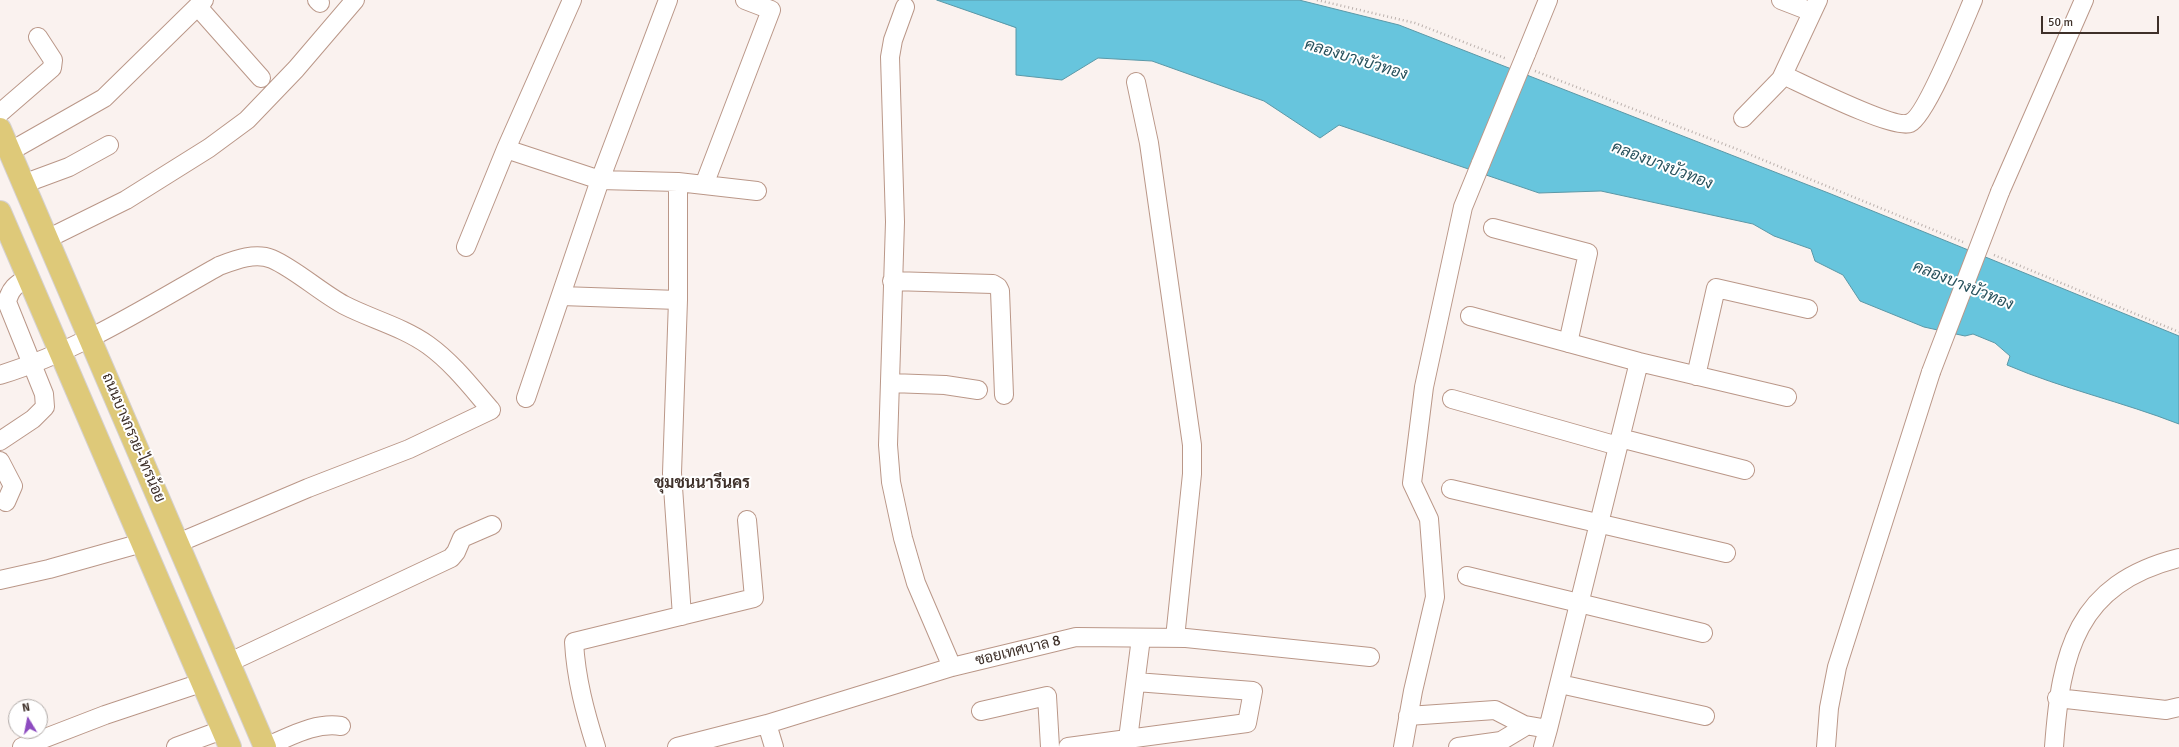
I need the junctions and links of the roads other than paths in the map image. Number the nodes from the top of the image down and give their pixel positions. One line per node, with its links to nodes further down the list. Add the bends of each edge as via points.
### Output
1 (355, 0): 29 (street, via 296,69 247,120 209,148 126,200)
2 (572, 0): 20 (street)
3 (668, 0): 22 (street)
4 (745, 0): 25 (street, via 771,10)
5 (1548, 0): 80 (street, bridge, via 1463,207 1424,387 1412,483 1429,519 1435,597)
6 (1781, 0): 10 (street)
7 (1973, 0): 13 (street, via 1929,96 1918,116 1910,123 1900,124 1867,113)
8 (2084, 0): 99 (street, bridge, via 2000,192 1931,372 1837,667 1829,708)
9 (201, 3): 14 (street); 21 (street, via 104,98)
10 (1815, 6): 13 (street)
11 (905, 7): 32 (street, via 893,40 890,57 894,214)
12 (38, 37): 16 (street, via 53,60 52,68)
13 (1783, 75): 17 (street)
14 (261, 78)
15 (1136, 82): 70 (street, via 1149,143 1192,445 1192,474)
16 (0, 113)
17 (1743, 118)
18 (0, 129): 21 (main road, ถนนบางกรวย-ไทรน้อย)
19 (109, 146): 24 (street, via 69,167)
20 (506, 149): 22 (street); 30 (street)
21 (9, 152): 24 (main road, ถนนบางกรวย-ไทรน้อย)
22 (600, 180): 23 (street); 33 (street)
23 (678, 182): 25 (street); 34 (street)
24 (23, 184): 29 (main road, ถนนบางกรวย-ไทรน้อย)
25 (704, 185): 26 (street)
26 (757, 191)
27 (0, 212): 31 (main road)
28 (1494, 228): 39 (street, via 1588,253)
29 (47, 239): 38 (main road, ถนนบางกรวย-ไทรน้อย)
30 (466, 247)
31 (28, 278): 35 (street, via 17,283); 40 (main road)
32 (892, 281): 45 (street); 47 (street, via 993,284 998,287)
33 (561, 296): 34 (street); 49 (street)
34 (678, 300): 67 (street, via 672,473)
35 (3, 303): 42 (street)
36 (1808, 309): 44 (street, via 1716,288)
37 (1470, 316): 39 (street)
38 (90, 339): 40 (street); 61 (main road, ถนนบางกรวย-ไทรน้อย); 61 (street, via 219,266 254,256 272,259 343,304 429,346 457,370 491,410 409,449)
39 (1568, 342): 41 (street)
40 (59, 353): 42 (street); 60 (main road)
41 (1639, 362): 44 (street); 52 (street)
42 (31, 366): 43 (street); 51 (street, via 44,394 45,407 33,419)
43 (0, 375)
44 (1696, 376): 48 (street)
45 (891, 383): 46 (street, via 937,384); 73 (street, via 888,445 891,482 903,538 916,582)
46 (978, 390)
47 (1004, 395)
48 (1787, 397)
49 (526, 398)
50 (1452, 399): 52 (street)
51 (0, 442)
52 (1619, 442): 54 (street); 58 (street)
53 (0, 461): 56 (street, via 13,486)
54 (1745, 470)
55 (1451, 489): 58 (street)
56 (6, 502)
57 (747, 520): 67 (street, via 754,598)
58 (1599, 522): 62 (street); 66 (street)
59 (492, 525): 72 (street, via 462,538 451,558)
60 (142, 543): 65 (street); 75 (main road)
61 (178, 543): 72 (main road, ถนนบางกรวย-ไทรน้อย)
62 (1726, 553)
63 (2179, 558): 77 (street, via 2161,563 2121,582 2093,607 2076,632)
64 (1467, 576): 66 (street)
65 (0, 580)
66 (1579, 604): 68 (street); 76 (street)
67 (682, 616): 91 (street, via 574,642 579,686)
68 (1703, 634)
69 (1141, 638): 70 (street, ซอยเทศบาล 8); 73 (street, ซอยเทศบาล 8, via 1076,637 1056,640); 74 (street)
70 (1175, 638): 71 (street, ซอยเทศบาล 8)
71 (1370, 657)
72 (230, 662): 90 (main road, ถนนบางกรวย-ไทรน้อย)
73 (952, 667): 82 (street, ซอยเทศบาล 8)
74 (1136, 682): 87 (street); 87 (street, via 1253,691 1247,723)
75 (201, 683): 86 (main road); 88 (street, via 105,715)
76 (1560, 684): 81 (street); 85 (street)
77 (2057, 698): 78 (street, via 2166,710); 100 (street)
78 (2179, 707)
79 (981, 711): 94 (street, via 1047,696)
80 (1408, 716): 83 (street, via 1495,710); 96 (street)
81 (1706, 716)
82 (767, 724): 92 (street, ซอยเทศบาล 8); 93 (street)
83 (1525, 725): 85 (street); 97 (street, via 1501,741)
84 (341, 726): 90 (street, via 318,726)
85 (1548, 729): 98 (street)
86 (226, 738): 89 (street)
87 (1128, 739): 95 (street)
88 (22, 747)
89 (176, 747)
90 (265, 747)
91 (596, 747)
92 (677, 747)
93 (774, 747)
94 (1050, 747)
95 (1068, 747)
96 (1403, 747)
97 (1458, 747)
98 (1543, 747)
99 (1826, 747)
100 (2054, 747)

